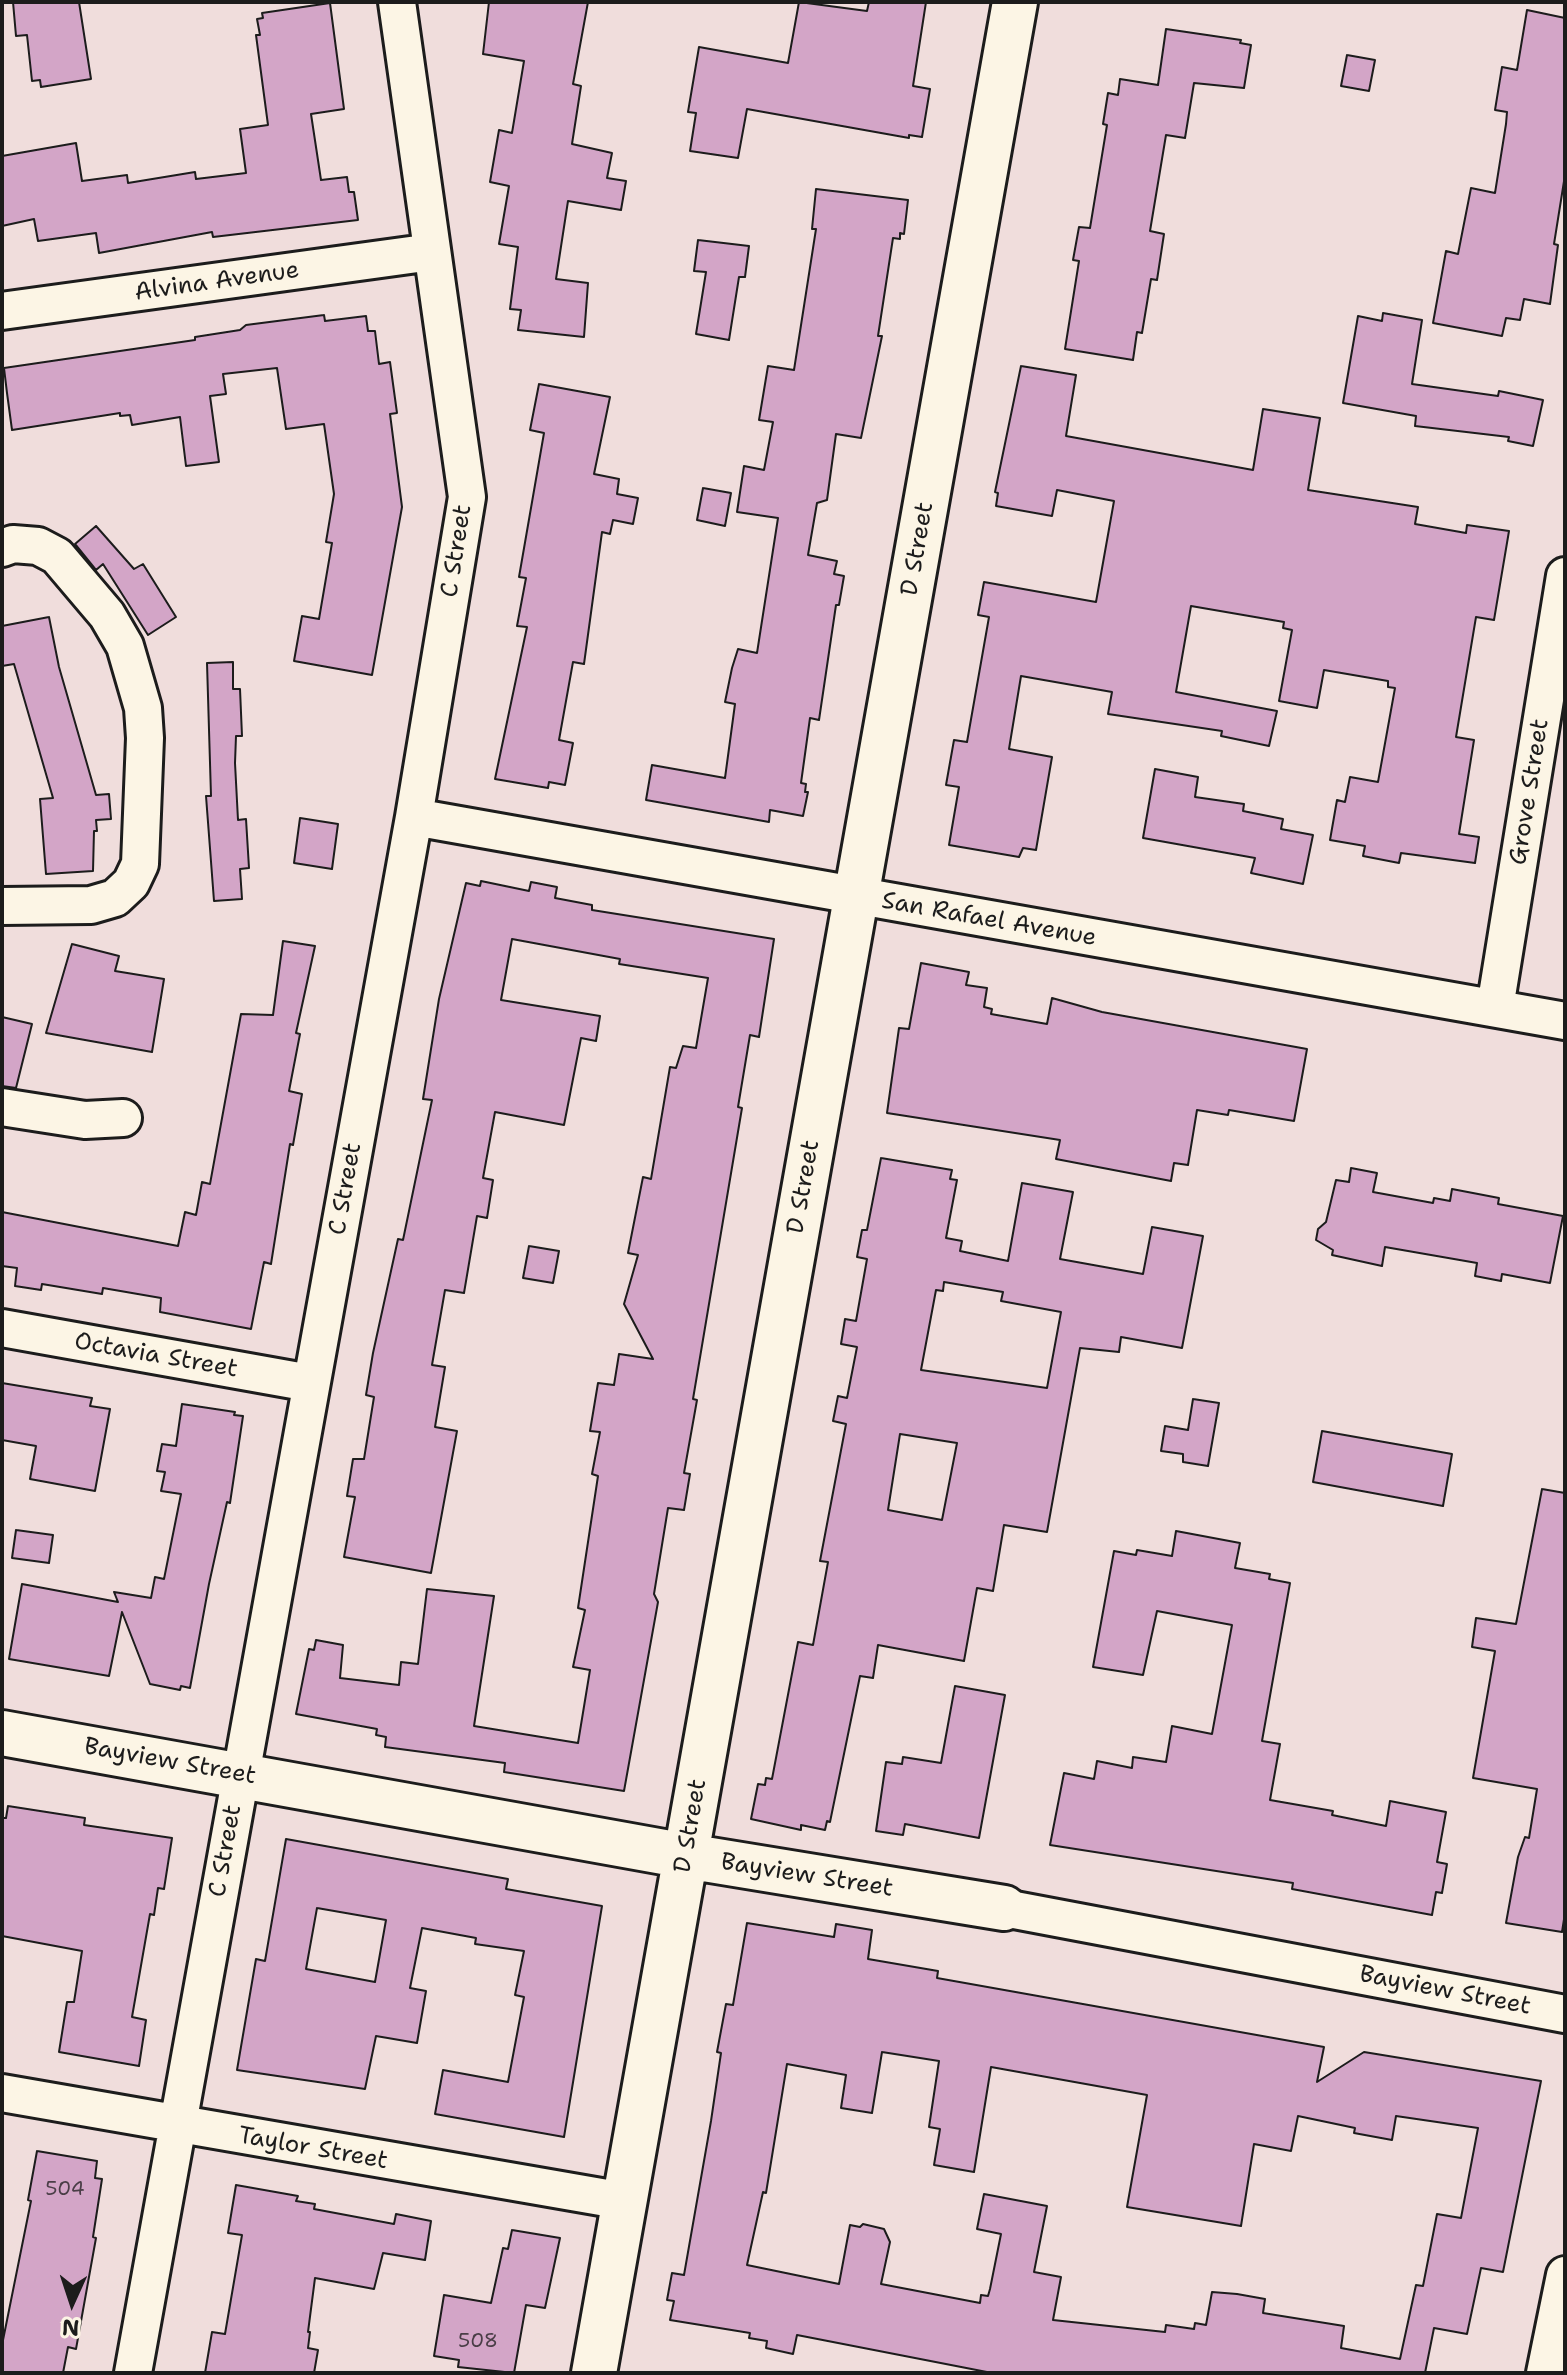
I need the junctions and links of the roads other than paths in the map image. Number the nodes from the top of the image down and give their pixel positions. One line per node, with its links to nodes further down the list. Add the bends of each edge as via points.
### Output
1 (397, 2): 3 (street, C Street)
2 (1015, 2): 8 (street, D Street)
3 (432, 252): 4 (street, Alvina Avenue); 7 (street, C Street, via 467,497)
4 (2, 311)
5 (2, 548): 9 (street, via 38,546 57,556 107,615 125,646 143,708 145,738 140,864 131,883 115,898 91,905)
6 (1565, 576): 10 (street, Grove Street)
7 (414, 817): 8 (street, San Rafael Avenue); 15 (street, C Street)
8 (856, 897): 10 (street, San Rafael Avenue); 18 (street, D Street)
9 (2, 906)
10 (1495, 1008): 11 (street, San Rafael Avenue)
11 (1565, 1021)
12 (2, 1107): 13 (street, via 85,1120)
13 (123, 1118)
14 (2, 1328): 15 (street, Octavia Street)
15 (310, 1383): 17 (street, C Street)
16 (2, 1733): 17 (street, Bayview Street)
17 (239, 1774): 18 (street, Bayview Street); 22 (street, C Street)
18 (686, 1856): 19 (street, Bayview Street); 23 (street, D Street)
19 (1004, 1908): 20 (street, Bayview Street)
20 (1565, 2014)
21 (2, 2093): 22 (street, Taylor Street)
22 (179, 2126): 23 (street, Taylor Street); 25 (street, C Street)
23 (624, 2201): 26 (street, D Street)
24 (1565, 2275): 27 (street)
25 (133, 2373)
26 (594, 2373)
27 (1545, 2373)

